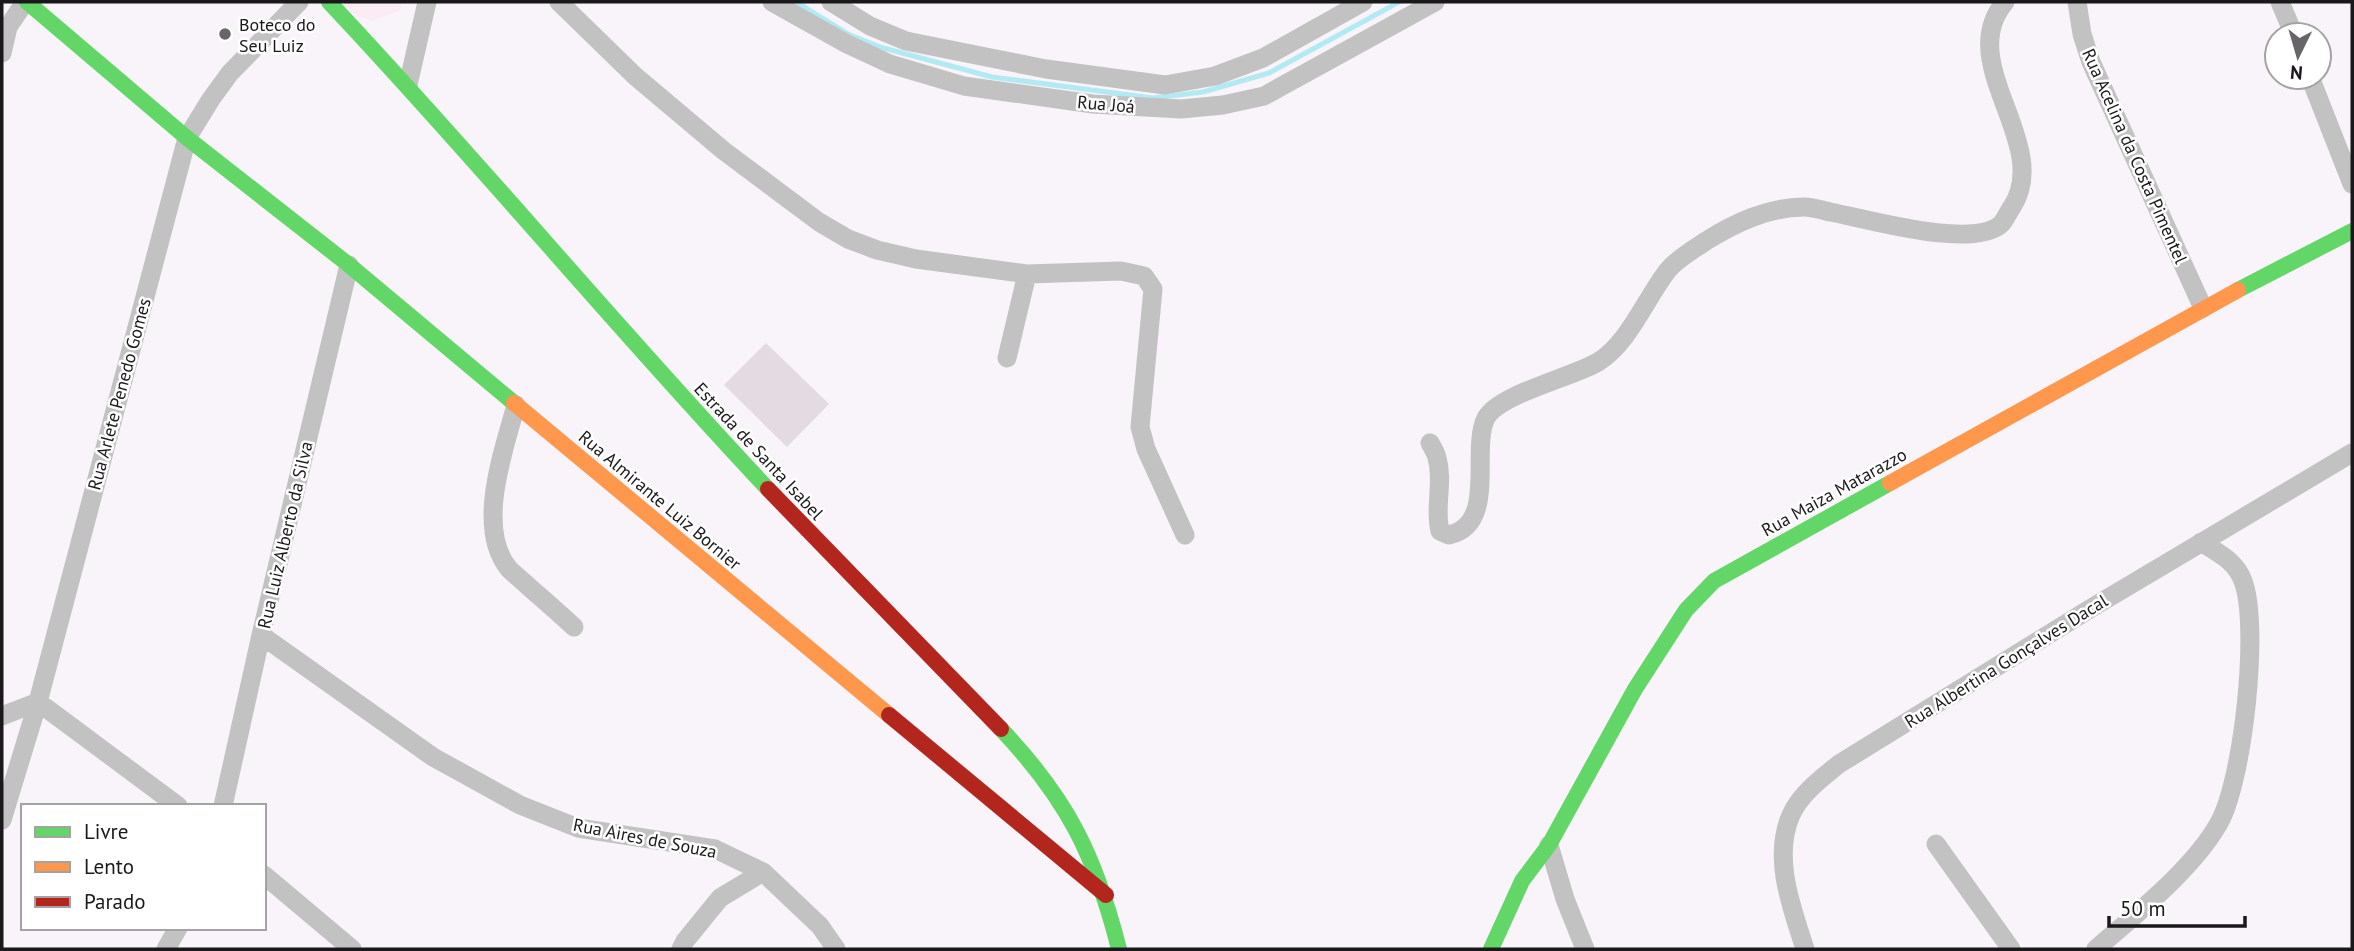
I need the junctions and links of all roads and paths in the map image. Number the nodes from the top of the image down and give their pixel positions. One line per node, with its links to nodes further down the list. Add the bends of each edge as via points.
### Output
1 (26, 2): 14 (street); 18 (street, Rua Almirante Luiz Bornier)
2 (299, 2): 18 (street, Rua Arlete Penedo Gomes, via 230,73)
3 (329, 2): 16 (street, Estrada de Santa Isabel)
4 (427, 2): 16 (street)
5 (559, 2): 22 (street, via 635,76 724,151 848,239 916,259)
6 (772, 2): 9 (street, Rua Joá, via 890,64 964,86 1093,104 1181,109 1264,96)
7 (831, 2): 8 (street, Rua Joá, via 906,41 1046,69 1165,85 1215,76 1263,58)
8 (1363, 2)
9 (1434, 2)
10 (2005, 2): 26 (street, via 1991,26 1989,52 2020,151 2022,177 2017,200 2000,225 1974,236 1805,207 1756,215 1705,242 1670,268 1619,343 1599,362 1506,401 1487,416 1481,434 1480,491 1472,520 1459,533 1440,531 1439,472)
11 (2077, 2): 23 (street, Rua Acelina da Costa Pimentel, via 2091,62)
12 (2280, 2): 13 (street)
13 (2288, 21)
14 (5, 29): 15 (street)
15 (2, 53)
16 (408, 85): 41 (street, Estrada de Santa Isabel, via 657,370 1010,739 1065,808)
17 (2315, 91): 19 (street)
18 (187, 138): 21 (street, Rua Almirante Luiz Bornier); 32 (street, Rua Arlete Penedo Gomes)
19 (2352, 184)
20 (2352, 231): 23 (street, Rua Maiza Matarazzo)
21 (349, 265): 25 (street, Rua Almirante Luiz Bornier); 31 (street, Rua Luiz Alberto da Silva)
22 (1027, 275): 24 (street); 28 (street, via 1121,271 1144,276 1153,289 1140,427)
23 (2203, 308): 38 (street, Rua Maiza Matarazzo, via 1714,581 1686,610 1635,689)
24 (1007, 358)
25 (516, 405): 30 (street, via 498,472 495,539 509,569); 41 (street, Rua Almirante Luiz Bornier)
26 (1430, 443)
27 (2352, 453): 29 (street, Rua Albertina Gonçalves Dacal)
28 (1185, 535)
29 (2201, 542): 50 (street, Rua Albertina Gonçalves Dacal, via 1839,764 1808,790 1791,815 1783,847 1787,890); 52 (street, via 2230,560 2249,604 2248,691 2233,787 2219,823 2195,855)
30 (574, 627)
31 (261, 635): 35 (street, Rua Luiz Alberto da Silva); 39 (street, Rua Aires de Souza, via 433,757 520,805 578,828 715,849)
32 (38, 702): 33 (street); 34 (street); 36 (street, Rua Arlete Penedo Gomes)
33 (2, 716)
34 (175, 804)
35 (223, 804)
36 (2, 820)
37 (1936, 844): 51 (street)
38 (1549, 845): 48 (street, Rua Maiza Matarazzo, via 1522,881); 49 (street)
39 (763, 872): 45 (street, via 720,898); 46 (street, Rua Aires de Souza, via 820,926)
40 (266, 877): 44 (street)
41 (1106, 895): 47 (street, Estrada de Santa Isabel)
42 (177, 930): 43 (street)
43 (166, 949)
44 (352, 949)
45 (681, 949)
46 (836, 949)
47 (1119, 949)
48 (1491, 949)
49 (1584, 949)
50 (1804, 949)
51 (2011, 949)
52 (2096, 949)

